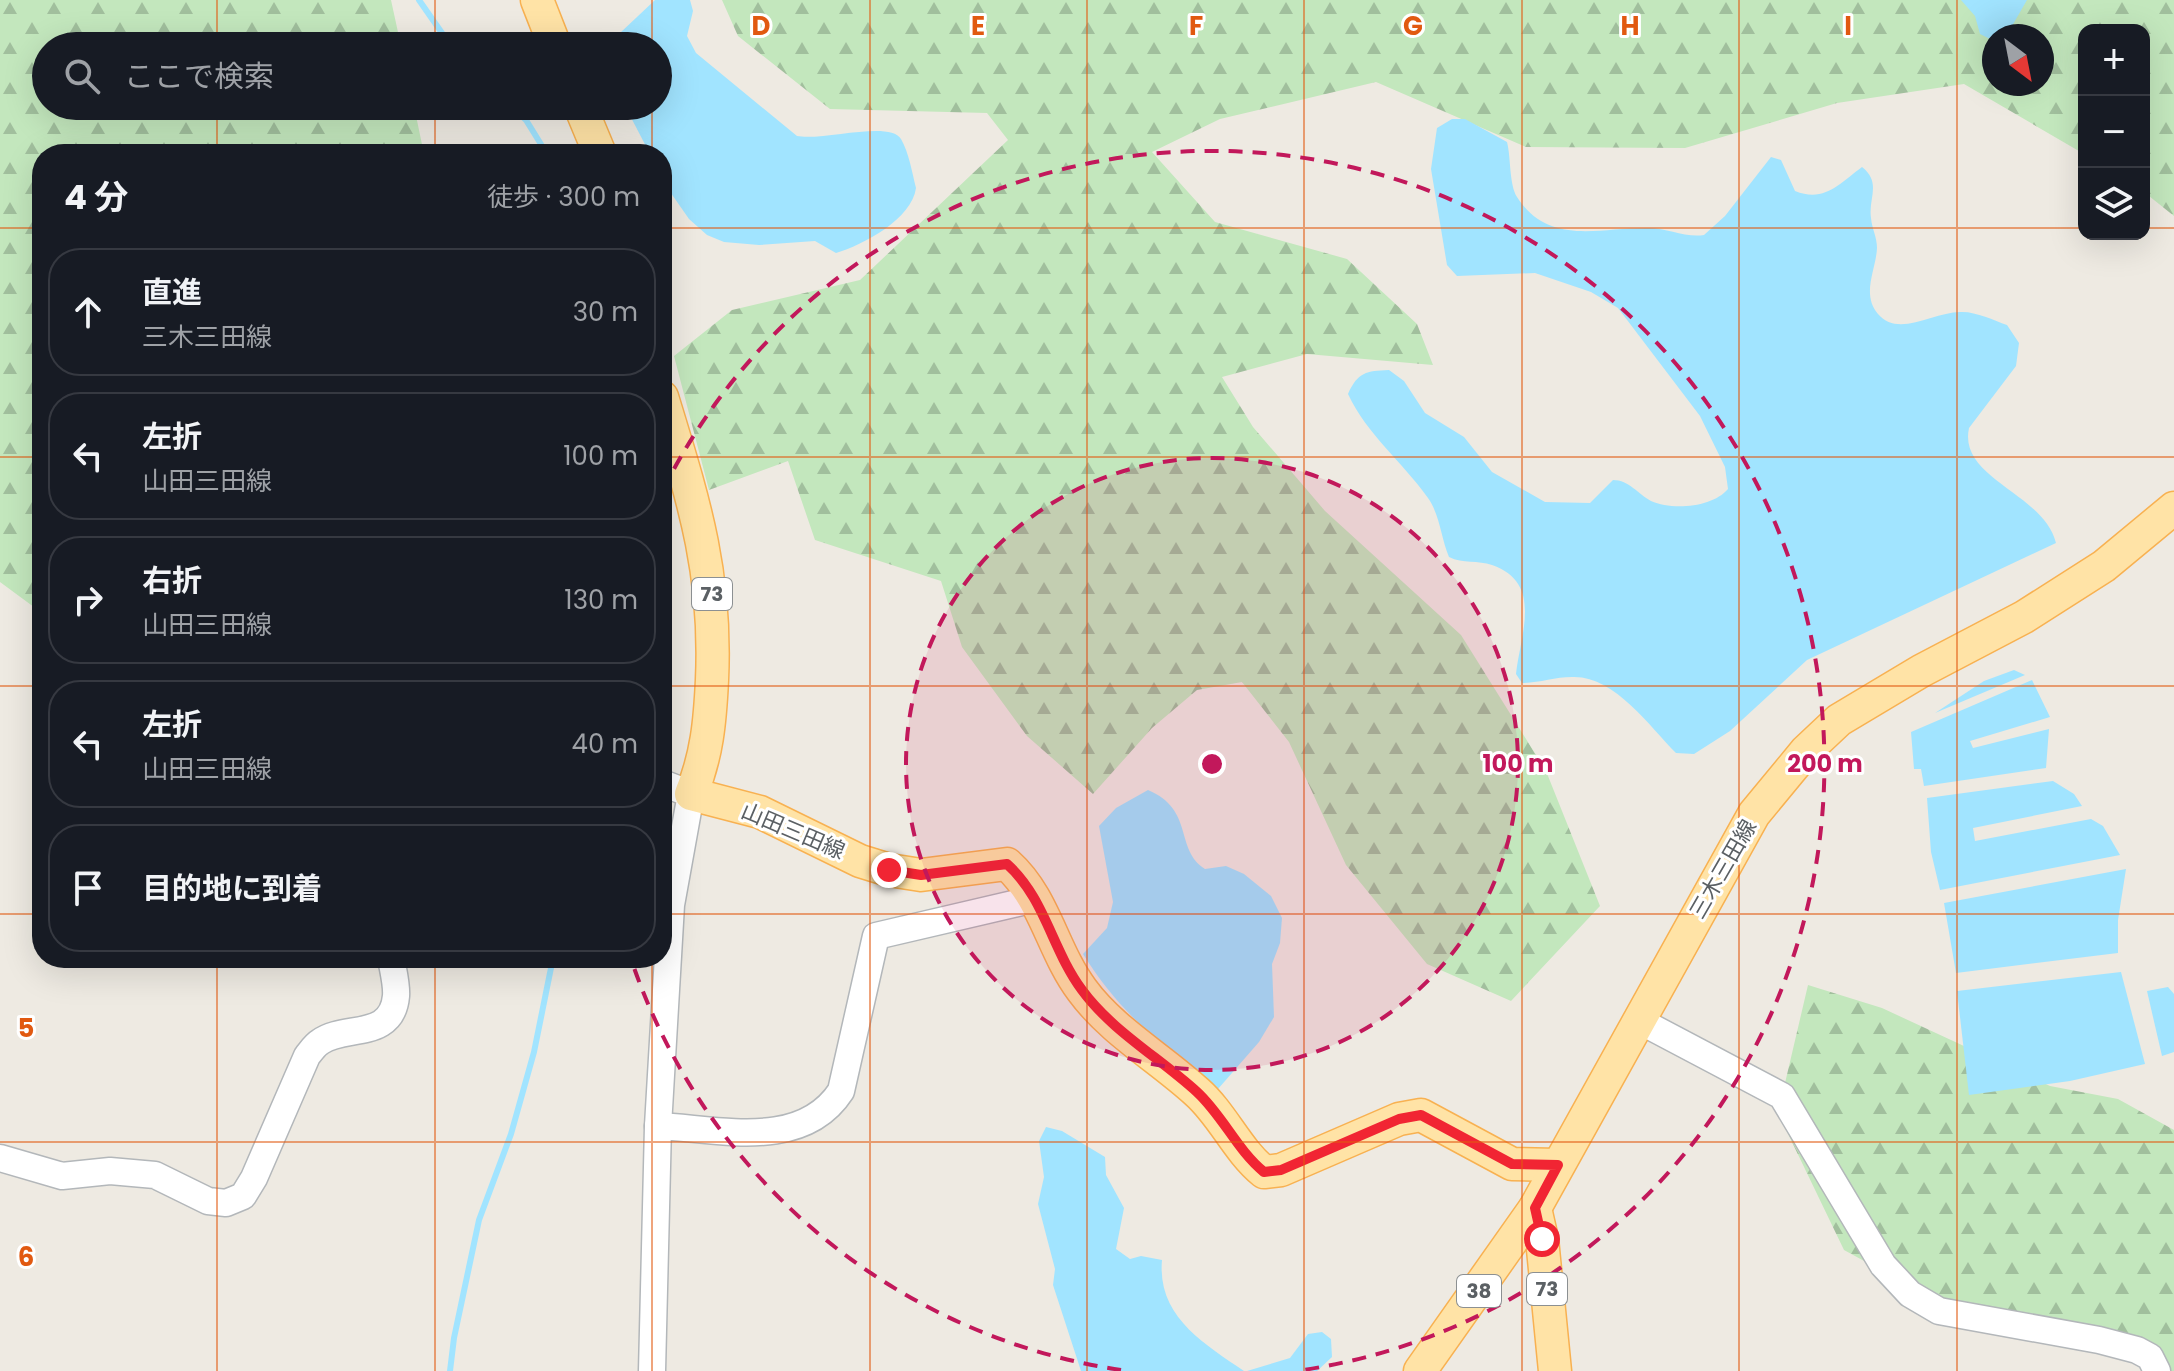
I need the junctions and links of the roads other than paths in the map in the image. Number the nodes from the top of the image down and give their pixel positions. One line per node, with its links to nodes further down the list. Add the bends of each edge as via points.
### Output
1 (537, 0): 2 (main road)
2 (550, 32)
3 (586, 120): 4 (main road)
4 (596, 144)
5 (672, 431): 7 (main road, 73, via 705,543 713,596 710,735)
6 (2174, 508): 12 (main road, 三木三田線 / 38, via 2104,566 1839,720 1806,751 1754,814)
7 (676, 788): 8 (street); 9 (main road, 山田三田線, via 760,812 889,870 921,875 1007,864)
8 (672, 882)
9 (1035, 899): 13 (street, via 876,936 841,1091 811,1122 783,1132); 15 (main road, 山田三田線, via 1081,990 1200,1094 1264,1172 1421,1115 1512,1164)
10 (392, 968): 14 (street, via 392,1012 378,1026 321,1040 307,1056 243,1196 226,1203 208,1201 155,1175 110,1171 62,1176)
11 (667, 968): 13 (street)
12 (1638, 1020): 15 (main road, 三木三田線 / 38); 20 (street, via 1782,1096 1883,1265 1910,1294 1939,1311 2137,1350 2150,1357)
13 (658, 1126): 17 (street)
14 (0, 1158)
15 (1558, 1165): 16 (main road, 三木三田線 / 38)
16 (1535, 1208): 18 (main road, 三木三田線 / 38); 19 (main road, 73)
17 (652, 1371)
18 (1420, 1371)
19 (1555, 1371)
20 (2157, 1371)

